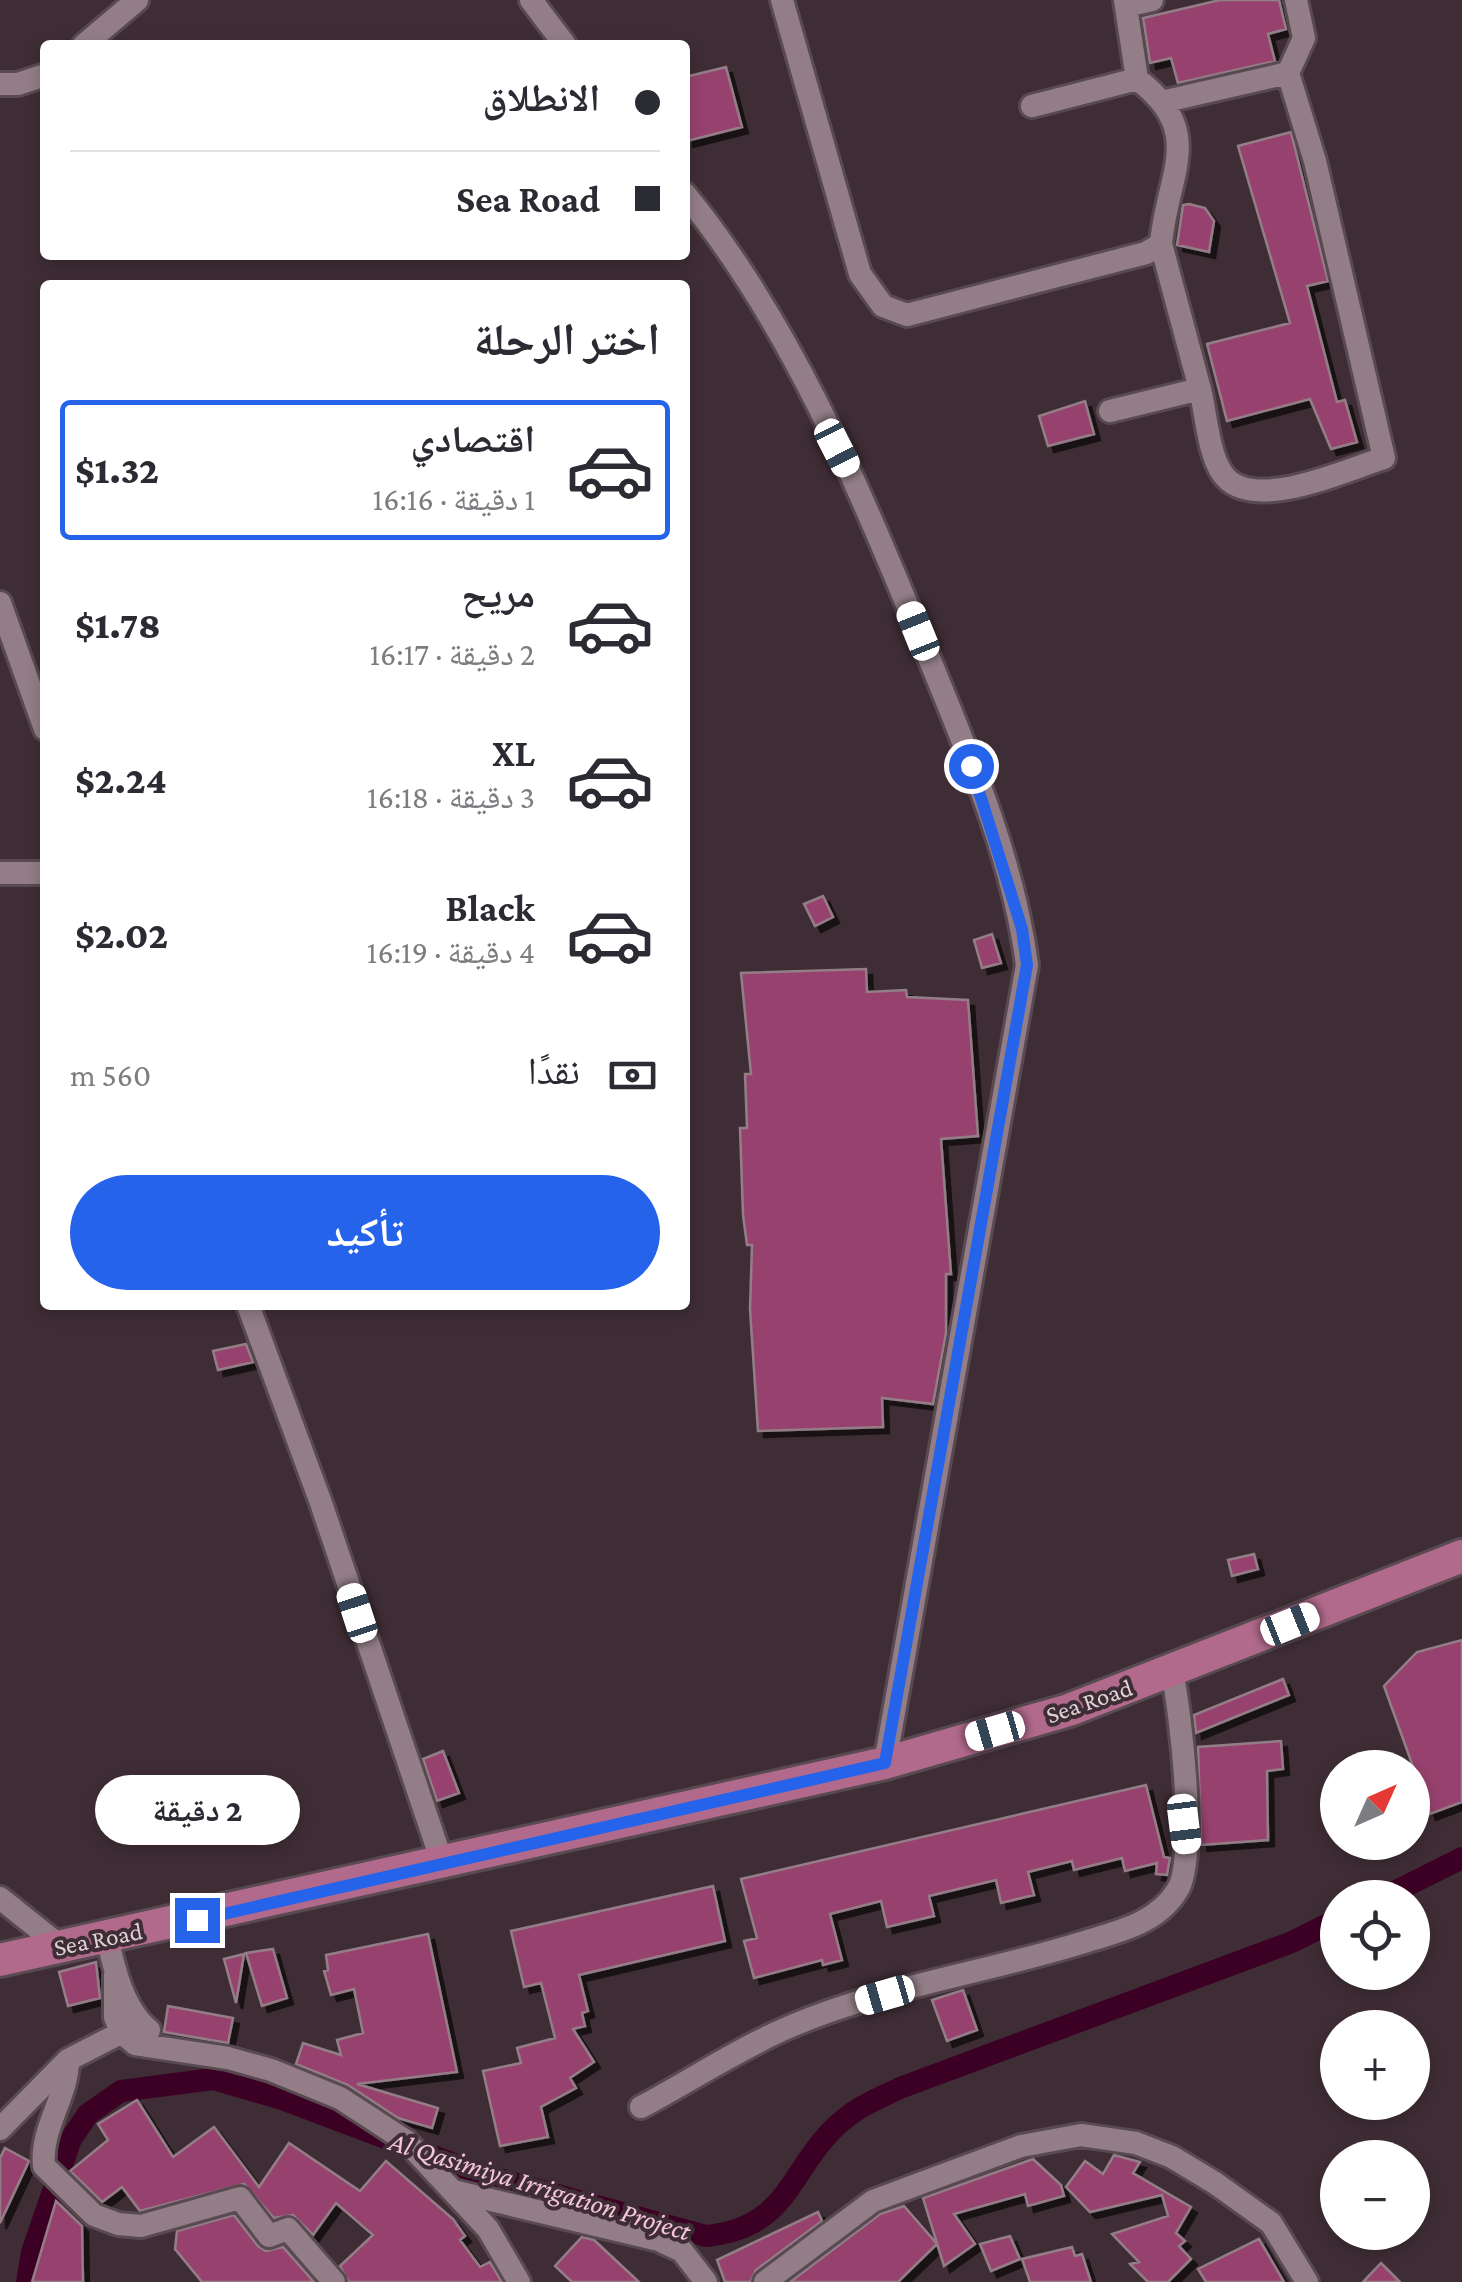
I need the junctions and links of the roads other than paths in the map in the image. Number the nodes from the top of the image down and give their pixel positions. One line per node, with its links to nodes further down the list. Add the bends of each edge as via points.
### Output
1 (137, 0): 7 (street)
2 (531, 0): 8 (street)
3 (1152, 0): 6 (street)
4 (1296, 0): 9 (street, via 1304,38)
5 (787, 1): 16 (street, via 855,257 883,306 907,315)
6 (1126, 3): 11 (street)
7 (90, 40)
8 (561, 40)
9 (1288, 73): 13 (street); 17 (street, via 1316,160 1384,458 1260,494 1238,487 1222,472)
10 (40, 76): 12 (street)
11 (1137, 79): 13 (street); 14 (street)
12 (0, 84)
13 (1166, 101): 16 (street, via 1180,148)
14 (1032, 106)
15 (690, 200): 26 (street, via 773,321 850,473 960,733 1022,929 1027,965)
16 (1161, 244): 17 (street)
17 (1200, 389): 18 (street)
18 (1110, 411)
19 (0, 603): 20 (street)
20 (40, 715)
21 (0, 873): 22 (street)
22 (40, 873)
23 (250, 1310): 27 (street)
24 (1462, 1556): 25 (highway, Sea Road)
25 (1172, 1672): 26 (highway, Sea Road, via 1069,1710); 34 (street, via 1182,1721 1188,1856 1178,1890 1154,1916 788,2028)
26 (885, 1763): 27 (highway, Sea Road)
27 (442, 1862): 29 (highway, Sea Road)
28 (0, 1898): 30 (street)
29 (107, 1937): 30 (highway, Sea Road); 32 (street, via 116,1975 113,1998)
30 (60, 1946): 31 (highway, Sea Road)
31 (0, 1960)
32 (130, 2027): 33 (street); 36 (street, via 151,2049 228,2058 340,2098 406,2141)
33 (68, 2060): 35 (street); 37 (street, via 66,2088 43,2146 51,2172 94,2215 142,2226 240,2198 269,2236 288,2229)
34 (641, 2106)
35 (0, 2129)
36 (453, 2191): 38 (street, via 488,2229); 39 (street, via 659,2240 682,2252)
37 (334, 2282)
38 (520, 2282)
39 (706, 2282)
40 (766, 2282): 41 (street, via 873,2201 1020,2146 1080,2135 1136,2143 1216,2184 1271,2223)
41 (1307, 2282)

